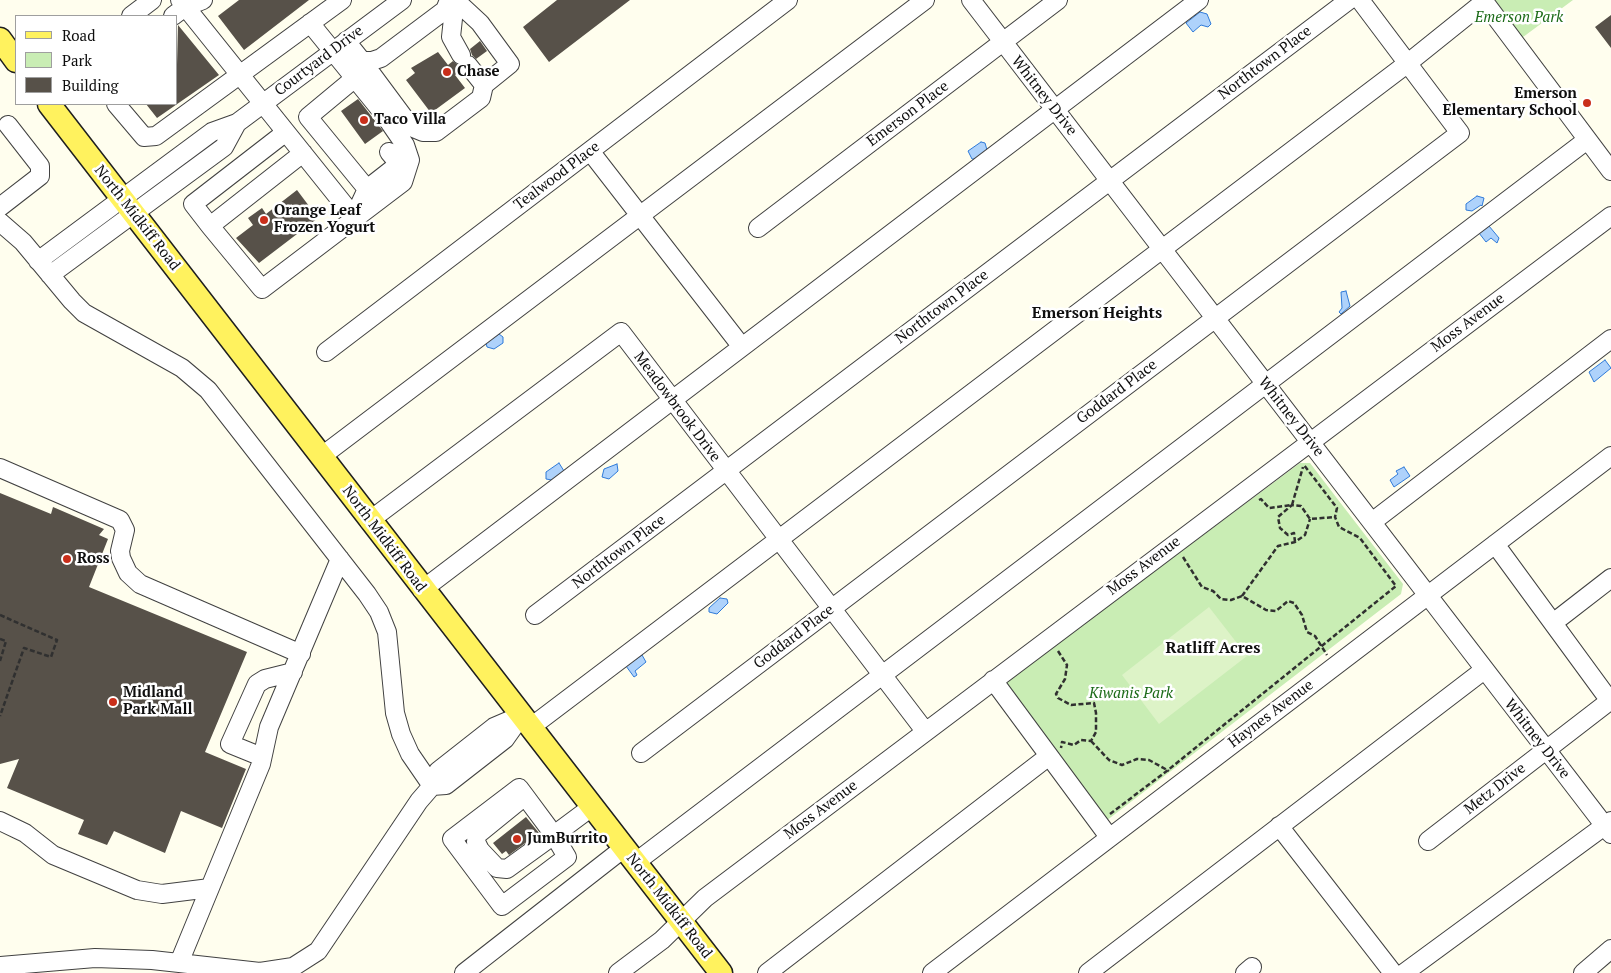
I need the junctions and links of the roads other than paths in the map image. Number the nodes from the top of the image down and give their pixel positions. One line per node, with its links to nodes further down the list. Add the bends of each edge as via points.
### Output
1 (152, 0): 16 (street)
2 (203, 0): 15 (street)
3 (342, 0): 17 (street)
4 (402, 0): 20 (street, Courtyard Drive)
5 (449, 0): 22 (street, via 445,10 381,58)
6 (455, 0): 26 (street, via 450,38); 26 (street, via 480,23 510,64)
7 (788, 0): 34 (street, Tealwood Place)
8 (925, 0): 42 (street)
9 (971, 0): 19 (street, Whitney Drive)
10 (1058, 0): 19 (street, Emerson Place)
11 (1199, 0): 30 (street)
12 (1349, 0): 38 (street, Northtown Place)
13 (1360, 0): 23 (street, Goddard Place)
14 (1484, 1): 23 (street); 33 (street)
15 (179, 8): 24 (street)
16 (132, 15)
17 (310, 23): 20 (street); 24 (street)
18 (0, 39): 21 (main road)
19 (1003, 42): 30 (street, Whitney Drive); 47 (street, Emerson Place)
20 (339, 46): 22 (street); 25 (street); 27 (street, Courtyard Drive)
21 (15, 60)
22 (362, 61): 26 (street, via 411,127 424,132 436,132 481,98)
23 (1408, 63): 48 (street); 51 (street, Goddard Place, via 1460,133)
24 (241, 74): 27 (street); 29 (street, via 149,138 144,137)
25 (355, 78): 39 (street, via 308,117); 44 (street, via 405,145 410,160 403,182)
26 (484, 85)
27 (264, 103): 32 (street); 40 (street, Courtyard Drive, via 237,123 212,132)
28 (50, 105): 40 (main road, North Midkiff Road)
29 (117, 105)
30 (1055, 110): 38 (street, Whitney Drive); 53 (street)
31 (8, 125): 41 (street, via 40,166 40,176)
32 (286, 132): 36 (street); 46 (street, via 193,204)
33 (1587, 140): 37 (street); 55 (street)
34 (590, 151): 42 (street); 54 (street, Tealwood Place)
35 (389, 152): 39 (street, via 399,164)
36 (303, 154): 44 (street); 46 (street)
37 (1611, 171)
38 (1109, 180): 48 (street, Whitney Drive); 61 (street, Northtown Place)
39 (367, 189): 44 (street)
40 (128, 206): 49 (street); 50 (street); 58 (main road, North Midkiff Road)
41 (0, 207)
42 (640, 216): 53 (street); 58 (street)
43 (1611, 216): 57 (street, Moss Avenue)
44 (354, 217): 46 (street, via 262,289)
45 (0, 222): 49 (street, via 23,242)
46 (210, 226)
47 (758, 228)
48 (1162, 249): 51 (street, Whitney Drive); 64 (street)
49 (38, 261): 50 (street)
50 (50, 275): 66 (street, via 84,313 200,381)
51 (1215, 318): 55 (street, Whitney Drive); 70 (street, Goddard Place)
52 (1611, 339): 63 (street)
53 (742, 347): 56 (street)
54 (326, 352)
55 (1265, 383): 57 (street, Whitney Drive); 76 (street)
56 (672, 400): 61 (street, Meadowbrook Drive); 62 (street, Meadowbrook Drive, via 621,332); 68 (street)
57 (1310, 442): 63 (street, Whitney Drive); 77 (street, Moss Avenue, via 1178,551 1052,646)
58 (322, 456): 62 (main road, North Midkiff Road)
59 (1611, 456): 65 (street, Haynes Avenue)
60 (0, 468): 73 (street, via 120,520 126,530 121,558 128,573 140,584)
61 (726, 471): 64 (street, Meadowbrook Drive); 71 (street, Northtown Place)
62 (369, 521): 68 (main road, North Midkiff Road)
63 (1372, 522): 69 (street, Whitney Drive)
64 (778, 539): 70 (street, Meadowbrook Drive); 79 (street)
65 (1495, 544): 69 (street, Haynes Avenue); 72 (street)
66 (340, 559): 73 (street); 85 (street, via 367,594 383,622 389,643 397,724 404,744)
67 (1611, 578): 72 (street)
68 (422, 590): 79 (main road, North Midkiff Road)
69 (1427, 595): 74 (street, Whitney Drive); 92 (street, Haynes Avenue)
70 (832, 609): 76 (street, Meadowbrook Drive); 83 (street, Goddard Place)
71 (535, 615)
72 (1553, 623): 78 (street)
73 (301, 654): 75 (street)
74 (1484, 670): 82 (street, Whitney Drive); 89 (street)
75 (294, 672): 84 (street, via 269,727); 84 (street, via 257,684 230,744)
76 (882, 676): 80 (street, Meadowbrook Drive); 94 (street)
77 (993, 680): 80 (street, Moss Avenue); 81 (street)
78 (1610, 701): 82 (street, Metz Drive)
79 (526, 721): 85 (street, via 446,785); 87 (main road, North Midkiff Road)
80 (925, 731): 96 (street, Moss Avenue, via 705,898)
81 (1052, 750): 92 (street); 103 (street)
82 (1546, 750): 90 (street, Whitney Drive); 93 (street, Metz Drive)
83 (641, 753)
84 (262, 757): 95 (street)
85 (432, 786): 98 (street, via 318,951 302,963 284,970 260,972)
86 (526, 796): 91 (street); 91 (street, via 477,835 480,850 497,868 507,869); 91 (street, via 519,788 452,839 502,906 567,857)
87 (592, 806): 91 (street); 94 (main road, North Midkiff Road)
88 (0, 821): 95 (street, via 26,833 53,855 137,890 162,894)
89 (1279, 826): 105 (street); 106 (street)
90 (1609, 827): 107 (street)
91 (554, 835)
92 (1109, 837): 104 (street, Haynes Avenue)
93 (1428, 841)
94 (630, 855): 96 (main road, North Midkiff Road); 100 (street)
95 (210, 888): 98 (street)
96 (681, 920): 101 (street, Moss Avenue, via 662,940); 102 (main road, North Midkiff Road)
97 (1611, 949): 108 (street)
98 (179, 963): 99 (street, via 95,958)
99 (0, 966)
100 (464, 973)
101 (618, 973)
102 (720, 973)
103 (768, 973)
104 (932, 973)
105 (1088, 973)
106 (1393, 973)
107 (1404, 973)
108 (1583, 973)

